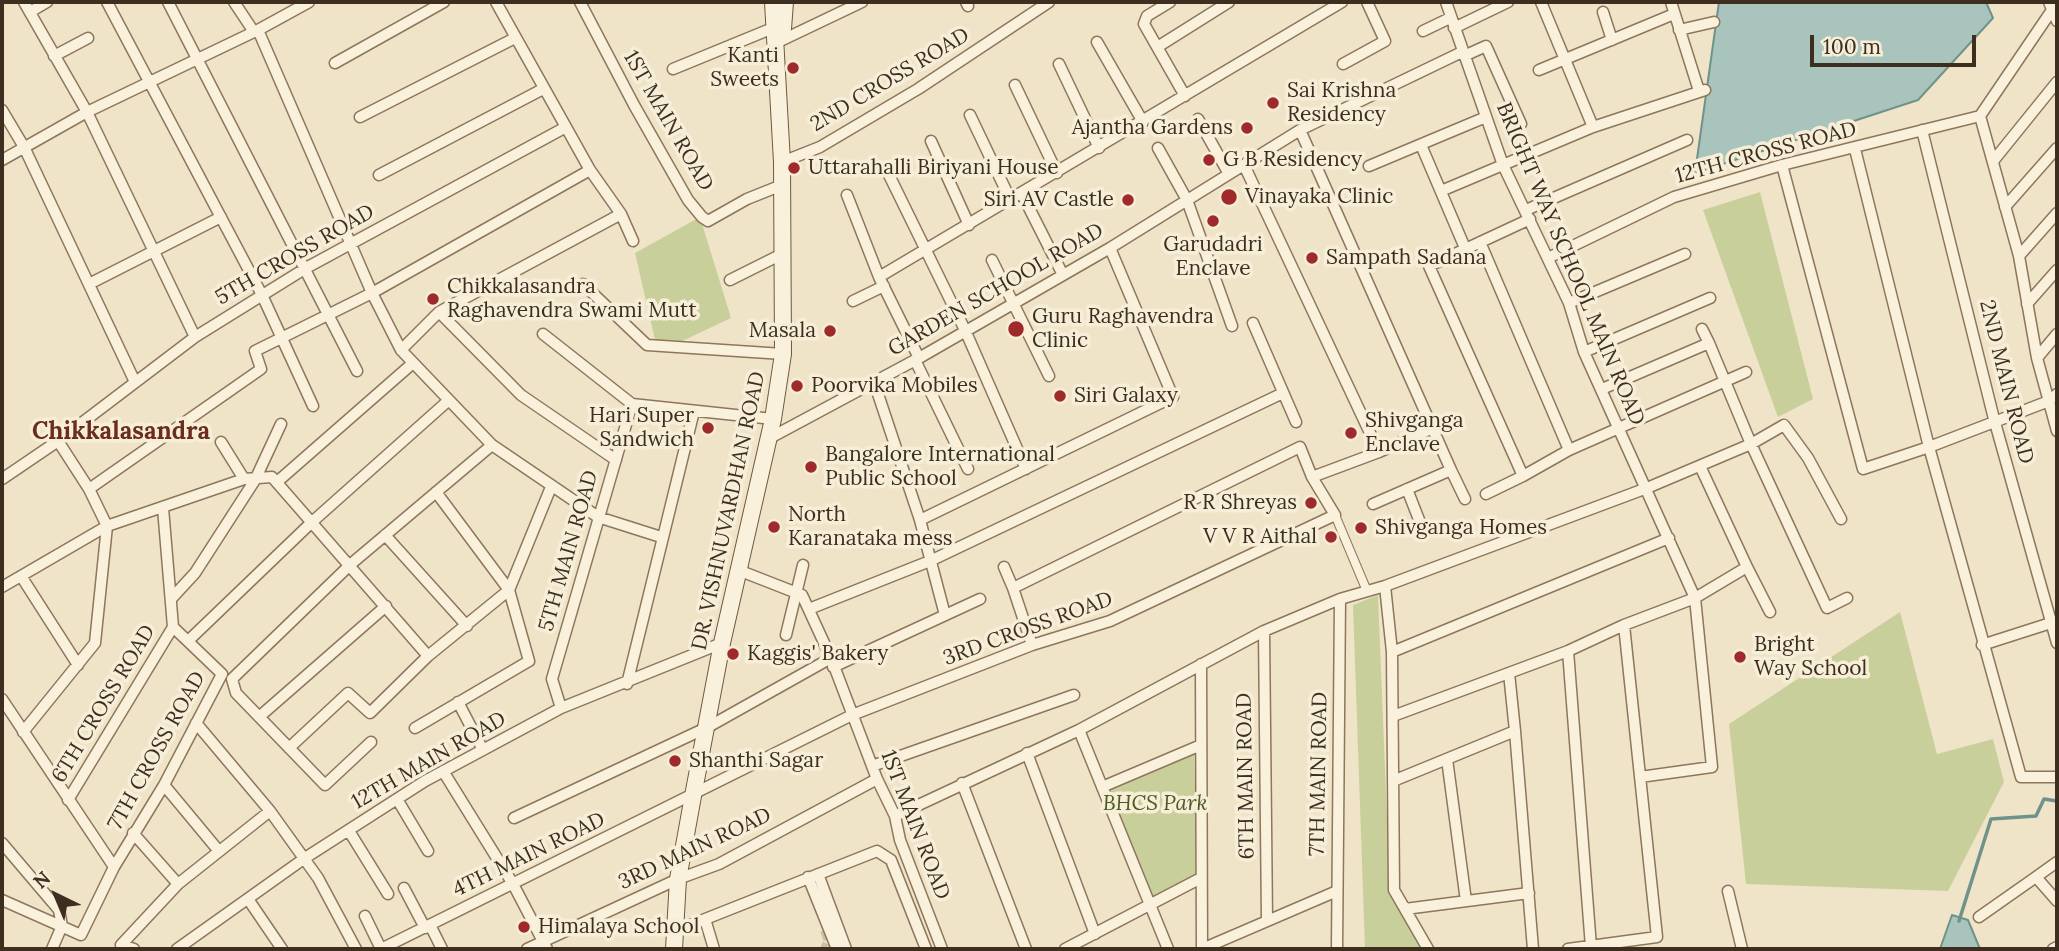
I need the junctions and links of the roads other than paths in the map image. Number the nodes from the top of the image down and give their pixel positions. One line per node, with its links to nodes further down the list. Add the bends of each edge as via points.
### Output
1 (47, 2): 20 (street)
2 (107, 2): 44 (street)
3 (168, 2): 37 (street)
4 (234, 2): 27 (street)
5 (309, 2): 27 (street)
6 (444, 2): 39 (street)
7 (496, 2): 31 (street)
8 (580, 2): 82 (street, 1ST MAIN ROAD, via 634,105 702,217 708,221)
9 (862, 2): 29 (street)
10 (1049, 2): 72 (street, 2ND CROSS ROAD, via 918,89 820,147)
11 (1170, 2): 34 (street, via 1144,20)
12 (1229, 2): 34 (street)
13 (1342, 2): 48 (street)
14 (1367, 2): 41 (street, via 1385,41)
15 (1446, 2): 25 (street, BRIGHT WAY SCHOOL MAIN ROAD)
16 (1508, 2): 25 (street)
17 (1541, 2): 38 (street)
18 (1671, 2): 23 (street)
19 (773, 4): 29 (main road, DR. VISHNUVARDHAN ROAD, via 783,29)
20 (27, 7): 36 (street)
21 (2053, 11): 52 (street)
22 (1603, 12): 32 (street)
23 (1674, 14): 26 (street); 32 (street)
24 (1714, 22): 26 (street)
25 (1452, 23): 28 (street); 35 (street, BRIGHT WAY SCHOOL MAIN ROAD)
26 (1679, 30): 59 (street, via 1702,91)
27 (256, 31): 37 (street); 96 (street)
28 (1423, 31)
29 (776, 36): 42 (street); 72 (main road, DR. VISHNUVARDHAN ROAD)
30 (88, 38): 36 (street)
31 (515, 38): 47 (street); 53 (street)
32 (1612, 40): 38 (street)
33 (1097, 42): 56 (street)
34 (1159, 46): 48 (street)
35 (1463, 54): 54 (street, BRIGHT WAY SCHOOL MAIN ROAD); 57 (street, via 1486,47); 60 (street, GARDEN SCHOOL ROAD)
36 (54, 55): 50 (street)
37 (199, 56): 44 (street); 106 (street)
38 (1565, 59): 43 (street); 59 (street)
39 (335, 63)
40 (1059, 64): 66 (street)
41 (1343, 64)
42 (673, 69)
43 (1539, 70)
44 (150, 80): 50 (street); 92 (street)
45 (2057, 82): 71 (street)
46 (1015, 85): 78 (street)
47 (543, 89): 58 (street); 80 (street)
48 (1185, 96): 56 (street)
49 (2, 112): 65 (street)
50 (87, 112): 65 (street); 100 (street)
51 (970, 115): 87 (street)
52 (1980, 116): 61 (street, 12TH CROSS ROAD); 71 (street)
53 (359, 117)
54 (1486, 117): 64 (street); 75 (street, BRIGHT WAY SCHOOL MAIN ROAD)
55 (1198, 119): 79 (street)
56 (1143, 122): 66 (street)
57 (1521, 124)
58 (566, 127): 77 (street); 96 (street, 5TH CROSS ROAD)
59 (1593, 127): 75 (street)
60 (1300, 130): 74 (street, GARDEN SCHOOL ROAD); 154 (street)
61 (1922, 130): 69 (street, 12TH CROSS ROAD); 151 (street, 2ND MAIN ROAD)
62 (1687, 140): 91 (street)
63 (931, 141): 93 (street)
64 (1421, 145): 76 (street); 83 (street)
65 (23, 147): 70 (street); 111 (street)
66 (1099, 148): 78 (street)
67 (1158, 148): 86 (street)
68 (2057, 148): 88 (street)
69 (1855, 149): 73 (street, 12TH CROSS ROAD); 162 (street)
70 (2, 160)
71 (1994, 160): 88 (street)
72 (782, 162): 82 (main road, DR. VISHNUVARDHAN ROAD)
73 (1782, 164): 104 (street, 12TH CROSS ROAD, via 1674,197); 162 (street, via 1863,469)
74 (1244, 165): 79 (street, GARDEN SCHOOL ROAD); 164 (street)
75 (1503, 165): 83 (street); 91 (street, BRIGHT WAY SCHOOL MAIN ROAD)
76 (1369, 166)
77 (590, 170): 90 (street); 113 (street)
78 (1056, 173): 84 (street)
79 (1229, 174): 86 (street, GARDEN SCHOOL ROAD)
80 (379, 175)
81 (889, 175): 99 (street)
82 (782, 185): 101 (main road, DR. VISHNUVARDHAN ROAD)
83 (1441, 191): 98 (street)
84 (1022, 194): 87 (street); 108 (street)
85 (847, 195): 110 (street)
86 (1187, 200): 97 (street, GARDEN SCHOOL ROAD); 123 (street)
87 (1010, 201): 93 (street)
88 (2005, 208): 103 (street)
89 (2057, 213): 103 (street)
90 (621, 214): 94 (street); 120 (street)
91 (1528, 214): 95 (street); 104 (street, BRIGHT WAY SCHOOL MAIN ROAD)
92 (221, 217): 100 (street); 114 (street)
93 (969, 225): 99 (street)
94 (633, 241)
95 (1480, 242): 98 (street); 163 (street)
96 (351, 244): 106 (street, 5TH CROSS ROAD); 113 (street)
97 (1110, 248): 108 (street, GARDEN SCHOOL ROAD); 168 (street, via 1173,397)
98 (1465, 248): 170 (street, via 1429,265)
99 (925, 250): 110 (street); 125 (street)
100 (153, 251): 111 (street); 128 (street)
101 (782, 254): 109 (street); 133 (main road, DR. VISHNUVARDHAN ROAD)
102 (1685, 254): 118 (street)
103 (2019, 256): 119 (street)
104 (1548, 258): 118 (street, BRIGHT WAY SCHOOL MAIN ROAD)
105 (992, 260): 117 (street)
106 (306, 268): 114 (street, 5TH CROSS ROAD); 121 (street)
107 (2057, 270): 119 (street)
108 (1063, 275): 117 (street, GARDEN SCHOOL ROAD)
109 (730, 280)
110 (881, 282): 116 (street); 135 (street)
111 (89, 284): 140 (street)
112 (583, 284): 133 (street, via 647,345)
113 (372, 293): 121 (street); 131 (street)
114 (262, 295): 128 (street, 5TH CROSS ROAD); 129 (street)
115 (1710, 298): 132 (street)
116 (853, 301)
117 (1013, 303): 125 (street, GARDEN SCHOOL ROAD); 139 (street)
118 (1569, 303): 132 (street, BRIGHT WAY SCHOOL MAIN ROAD)
119 (2027, 304): 134 (street)
120 (439, 312): 131 (street); 165 (street, via 521,395)
121 (329, 315): 129 (street); 137 (street)
122 (1253, 323): 144 (street)
123 (1232, 326)
124 (1702, 329): 130 (street)
125 (965, 330): 135 (street, GARDEN SCHOOL ROAD); 168 (street)
126 (543, 334): 147 (street)
127 (2057, 334): 134 (street)
128 (195, 337): 140 (street, 5TH CROSS ROAD)
129 (281, 338): 148 (street); 177 (street, via 255,351 261,369)
130 (1709, 343): 142 (street); 143 (street)
131 (401, 350): 136 (street)
132 (1584, 352): 143 (street, BRIGHT WAY SCHOOL MAIN ROAD)
133 (783, 354): 150 (main road, DR. VISHNUVARDHAN ROAD)
134 (2037, 358): 145 (street)
135 (917, 359): 141 (street, GARDEN SCHOOL ROAD); 167 (street)
136 (413, 362): 146 (street); 174 (street)
137 (357, 371)
138 (1746, 372): 142 (street)
139 (1049, 376)
140 (135, 382): 158 (street, 5TH CROSS ROAD)
141 (874, 382): 157 (street, GARDEN SCHOOL ROAD); 187 (street)
142 (1725, 382): 155 (street); 160 (street)
143 (1602, 389): 155 (street, BRIGHT WAY SCHOOL MAIN ROAD)
144 (1283, 394): 152 (street); 194 (street)
145 (2053, 397): 151 (street); 156 (street)
146 (449, 400): 161 (street); 188 (street)
147 (632, 404): 149 (street); 165 (street, 5TH MAIN ROAD)
148 (313, 406)
149 (694, 411): 150 (street); 192 (street)
150 (773, 419): 157 (main road, DR. VISHNUVARDHAN ROAD)
151 (1994, 419): 162 (street); 216 (street, 2ND MAIN ROAD)
152 (1296, 422)
153 (281, 424): 173 (street)
154 (1433, 428): 164 (street); 169 (street)
155 (1619, 429): 163 (street); 176 (street, BRIGHT WAY SCHOOL MAIN ROAD)
156 (2057, 431)
157 (768, 439): 199 (main road, DR. VISHNUVARDHAN ROAD)
158 (58, 441): 172 (street); 177 (street)
159 (221, 442): 173 (street)
160 (1751, 444): 166 (street); 186 (street, via 1784,425 1804,451); 208 (street, via 1827,608)
161 (492, 445): 175 (street); 179 (street)
162 (1929, 447): 226 (street)
163 (1569, 450): 170 (street)
164 (1379, 452): 171 (street)
165 (616, 460): 185 (street, 5TH MAIN ROAD)
166 (1700, 466): 176 (street); 198 (street)
167 (968, 469)
168 (1026, 469): 187 (street)
169 (1451, 470): 178 (street); 181 (street)
170 (1522, 476): 180 (street)
171 (1312, 477): 184 (street); 203 (street, via 1300,447)
172 (2, 479)
173 (250, 479): 174 (street); 183 (street); 209 (street, via 195,573)
174 (274, 480): 188 (street)
175 (551, 487): 185 (street); 204 (street)
176 (1647, 488): 193 (street, BRIGHT WAY SCHOOL MAIN ROAD); 201 (street)
177 (89, 489): 189 (street)
178 (1407, 489): 182 (street); 190 (street)
179 (436, 492): 191 (street); 204 (street)
180 (1486, 494)
181 (1465, 499)
182 (1373, 504)
183 (163, 508): 189 (street); 209 (street)
184 (1335, 515): 205 (street); 225 (street, 3RD CROSS ROAD, via 1110,621)
185 (598, 517): 192 (street); 238 (street, 5TH MAIN ROAD, via 552,679)
186 (1841, 519)
187 (920, 520): 194 (street)
188 (312, 522): 195 (street); 222 (street)
189 (107, 526): 200 (street); 231 (street, via 95,643)
190 (1423, 530)
191 (385, 535): 195 (street); 218 (street)
192 (661, 537): 234 (street)
193 (1669, 538): 207 (street, BRIGHT WAY SCHOOL MAIN ROAD); 228 (street)
194 (930, 561): 213 (street); 215 (street)
195 (351, 565): 212 (street); 241 (street, via 232,679 236,693)
196 (803, 565): 206 (street)
197 (1004, 567): 203 (street)
198 (1747, 567): 207 (street); 214 (street)
199 (738, 570): 206 (street); 223 (main road, DR. VISHNUVARDHAN ROAD)
200 (21, 576): 202 (street); 231 (street)
201 (1385, 586): 205 (street); 228 (street)
202 (2, 587)
203 (1013, 588): 225 (street)
204 (509, 590): 218 (street); 237 (street, via 529,661)
205 (1367, 591): 211 (street)
206 (794, 592): 213 (street, 1ST MAIN ROAD, via 802,595); 221 (street)
207 (1695, 598): 217 (street); 256 (street, BRIGHT WAY SCHOOL MAIN ROAD, via 1712,767)
208 (1847, 598)
209 (171, 599): 219 (street)
210 (980, 599): 215 (street)
211 (1340, 600): 220 (street); 284 (street, 7TH MAIN ROAD)
212 (386, 606): 229 (street); 241 (street)
213 (809, 609): 230 (street, 1ST MAIN ROAD)
214 (1770, 612)
215 (945, 615): 230 (street)
216 (2054, 622): 224 (street, 2ND MAIN ROAD); 226 (street)
217 (1624, 625): 227 (street); 256 (street)
218 (467, 626): 229 (street)
219 (173, 627): 222 (street, 7TH CROSS ROAD); 265 (street, 6TH CROSS ROAD)
220 (1264, 631): 232 (street); 297 (street, 6TH MAIN ROAD)
221 (786, 635)
222 (192, 638): 242 (street, 7TH CROSS ROAD, via 222,674)
223 (722, 643): 234 (street, 12TH MAIN ROAD); 244 (main road, DR. VISHNUVARDHAN ROAD)
224 (2057, 643)
225 (1032, 645): 239 (street, 3RD CROSS ROAD)
226 (1982, 645): 257 (street, via 2021,777)
227 (1568, 651): 233 (street); 304 (street)
228 (1392, 652): 240 (street)
229 (428, 656): 250 (street, via 370,713 348,693)
230 (832, 662): 239 (street, 1ST MAIN ROAD); 244 (street)
231 (78, 664): 247 (street)
232 (1201, 664): 245 (street); 249 (street)
233 (1509, 673): 240 (street); 246 (street)
234 (626, 684): 238 (street, 12TH MAIN ROAD)
235 (1074, 695): 254 (street)
236 (2, 699): 247 (street)
237 (458, 702): 243 (street); 251 (street)
238 (561, 708): 251 (street, 12TH MAIN ROAD)
239 (852, 715): 254 (street, 1ST MAIN ROAD); 263 (street, 3RD CROSS ROAD)
240 (1392, 716): 259 (street)
241 (259, 717): 250 (street)
242 (196, 723): 261 (street, 7TH CROSS ROAD); 266 (street)
243 (415, 727)
244 (708, 727): 263 (main road, DR. VISHNUVARDHAN ROAD); 268 (street)
245 (1079, 730): 252 (street); 262 (street)
246 (1515, 731): 253 (street); 286 (street)
247 (23, 732): 265 (street)
248 (371, 742): 250 (street, via 325,785)
249 (1202, 745): 262 (street); 279 (street)
250 (289, 748)
251 (483, 750): 255 (street, 12TH MAIN ROAD)
252 (1027, 753): 260 (street); 300 (street)
253 (1447, 759): 259 (street); 290 (street)
254 (872, 766): 258 (street, 1ST MAIN ROAD)
255 (443, 771): 264 (street, 12TH MAIN ROAD); 282 (street)
256 (1640, 777): 301 (street)
257 (2057, 777)
258 (877, 779): 267 (street, 1ST MAIN ROAD); 280 (street, 3RD MAIN ROAD, via 719,864)
259 (1393, 780): 293 (street, via 1395,890)
260 (962, 783): 267 (street); 318 (street)
261 (164, 785): 270 (street, 7TH CROSS ROAD); 272 (street)
262 (1102, 787): 292 (street)
263 (693, 796): 280 (main road, DR. VISHNUVARDHAN ROAD); 282 (street, 4TH MAIN ROAD)
264 (397, 799): 269 (street, 12TH MAIN ROAD); 273 (street)
265 (68, 800): 276 (street)
266 (270, 811): 272 (street); 274 (street)
267 (895, 816): 305 (street, 1ST MAIN ROAD)
268 (514, 818)
269 (349, 831): 274 (street, 12TH MAIN ROAD); 287 (street)
270 (133, 833): 276 (street, 7TH CROSS ROAD); 281 (street)
271 (3, 846): 298 (street, via 59,910)
272 (218, 850): 281 (street)
273 (428, 851)
274 (305, 858): 288 (street, 12TH MAIN ROAD); 310 (street)
275 (2057, 862): 278 (street)
276 (114, 867): 298 (street, 7TH CROSS ROAD, via 81,935)
277 (813, 876): 296 (street); 315 (street); 316 (street); 317 (street, via 877,851 885,854)
278 (2036, 877): 291 (street); 295 (street)
279 (1202, 878): 292 (street); 321 (street)
280 (678, 879): 302 (main road, DR. VISHNUVARDHAN ROAD); 303 (street, 3RD MAIN ROAD)
281 (178, 884): 307 (street, via 121,945)
282 (513, 884): 299 (street, 4TH MAIN ROAD); 303 (street)
283 (404, 888): 299 (street)
284 (1337, 891): 297 (street); 322 (street, 7TH MAIN ROAD)
285 (1728, 891): 326 (street)
286 (1529, 893): 290 (street); 324 (street)
287 (387, 894)
288 (248, 899): 308 (street, 12TH MAIN ROAD); 309 (street)
289 (2, 900): 298 (street)
290 (1466, 901): 293 (street)
291 (2057, 901)
292 (1150, 905): 300 (street); 320 (street)
293 (1405, 909): 323 (street)
294 (365, 916): 311 (street, 4TH MAIN ROAD)
295 (1979, 917)
296 (705, 919): 302 (street); 314 (street)
297 (1267, 921): 321 (street)
298 (62, 926): 306 (street)
299 (428, 926): 311 (street, 4TH MAIN ROAD); 312 (street)
300 (1095, 934): 319 (street)
301 (1657, 943): 304 (street)
302 (678, 944)
303 (545, 945): 313 (street, 3RD MAIN ROAD)
304 (1591, 947): 325 (street)
305 (938, 948)
306 (52, 949)
307 (134, 949)
308 (177, 949)
309 (282, 949)
310 (356, 949)
311 (381, 949)
312 (442, 949)
313 (527, 949)
314 (714, 949)
315 (837, 949)
316 (846, 949)
317 (926, 949)
318 (1026, 949)
319 (1066, 949)
320 (1168, 949)
321 (1202, 949)
322 (1337, 949)
323 (1428, 949)
324 (1534, 949)
325 (1568, 949)
326 (1742, 949)

